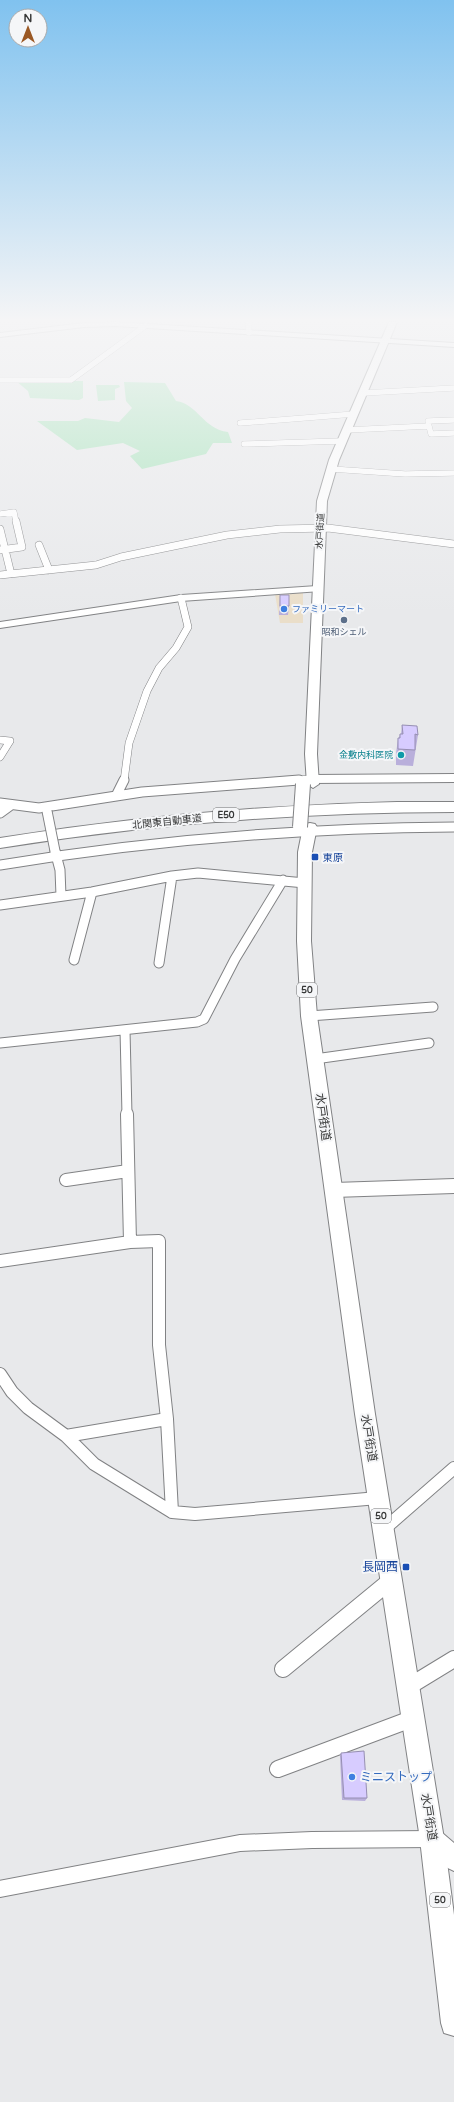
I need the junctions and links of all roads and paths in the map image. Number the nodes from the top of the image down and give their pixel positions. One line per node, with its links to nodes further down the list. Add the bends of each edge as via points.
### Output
1 (285, 420): 4 (street)
2 (351, 420): 6 (main road, 水戸街道 / 50)
3 (452, 420): 5 (street, via 428,421)
4 (240, 424)
5 (429, 426): 6 (street); 7 (street, via 431,434)
6 (347, 430): 8 (main road, 水戸街道 / 50)
7 (454, 433)
8 (342, 441): 9 (street); 10 (main road, 水戸街道 / 50)
9 (244, 444)
10 (331, 469): 11 (street, via 405,474); 13 (main road, 水戸街道 / 50, via 323,496)
11 (454, 473)
12 (0, 514): 17 (street, via 14,512 22,547)
13 (320, 528): 15 (street); 18 (street, via 227,535 121,557 96,565); 21 (main road, 水戸街道 / 50)
14 (0, 529): 17 (street)
15 (454, 544)
16 (39, 545): 18 (street)
17 (3, 549): 19 (street)
18 (49, 570): 19 (street)
19 (11, 574): 20 (street)
20 (0, 575)
21 (317, 588): 22 (street); 27 (main road, 水戸街道 / 50)
22 (181, 598): 23 (street); 28 (street, via 188,627 176,648 152,679 129,743 124,781)
23 (0, 625)
24 (0, 740): 25 (street, via 10,741)
25 (0, 757)
26 (454, 778): 27 (street)
27 (308, 782): 28 (street, via 188,788); 36 (main road, 水戸街道 / 50)
28 (116, 796): 33 (street)
29 (454, 798): 37 (highway, 北関東自動車道 / E50, via 268,803 123,816)
30 (0, 803): 31 (street)
31 (11, 805): 33 (street); 34 (street)
32 (454, 807): 38 (highway, 北関東自動車道 / E50, via 268,812 112,826)
33 (47, 809): 39 (street, bridge)
34 (0, 813)
35 (454, 827): 36 (street)
36 (305, 829): 39 (street); 43 (main road, 水戸街道 / 50)
37 (0, 833)
38 (0, 842)
39 (56, 853): 40 (street); 45 (street, via 60,870)
40 (0, 865)
41 (172, 876): 42 (street, via 198,873); 44 (street); 48 (street)
42 (283, 880): 43 (street); 51 (street, via 235,959 204,1019 197,1022)
43 (305, 883): 50 (main road, 水戸街道 / 50, via 304,941)
44 (92, 892): 45 (street); 47 (street)
45 (61, 896): 46 (street)
46 (0, 905)
47 (74, 960)
48 (159, 963)
49 (433, 1007): 50 (street)
50 (309, 1016): 54 (main road, 水戸街道 / 50)
51 (125, 1030): 52 (street); 55 (street)
52 (0, 1043)
53 (429, 1043): 54 (street)
54 (315, 1059): 58 (main road, 水戸街道 / 50)
55 (128, 1170): 56 (street); 59 (street)
56 (66, 1180)
57 (454, 1186): 58 (street)
58 (334, 1190): 65 (main road, 水戸街道 / 50)
59 (130, 1242): 60 (street); 62 (street, via 159,1241 159,1345)
60 (0, 1261)
61 (0, 1374): 63 (street, via 12,1392 28,1408)
62 (167, 1419): 63 (street); 66 (street)
63 (66, 1436): 66 (street, via 94,1464)
64 (454, 1468): 67 (street)
65 (378, 1498): 66 (street, via 195,1514); 67 (main road, 水戸街道 / 50)
66 (172, 1512)
67 (383, 1530): 68 (main road, 水戸街道 / 50)
68 (390, 1581): 70 (street); 71 (main road, 水戸街道 / 50)
69 (454, 1659): 71 (street)
70 (283, 1669)
71 (408, 1687): 72 (main road, 水戸街道 / 50)
72 (414, 1718): 73 (street); 74 (main road, 水戸街道 / 50)
73 (278, 1769)
74 (432, 1839): 75 (street); 76 (street, via 240,1843); 77 (main road, 水戸街道 / 50)
75 (454, 1859)
76 (0, 1889)
77 (451, 1954): 78 (main road, 水戸街道 / 50)
78 (454, 2023)

